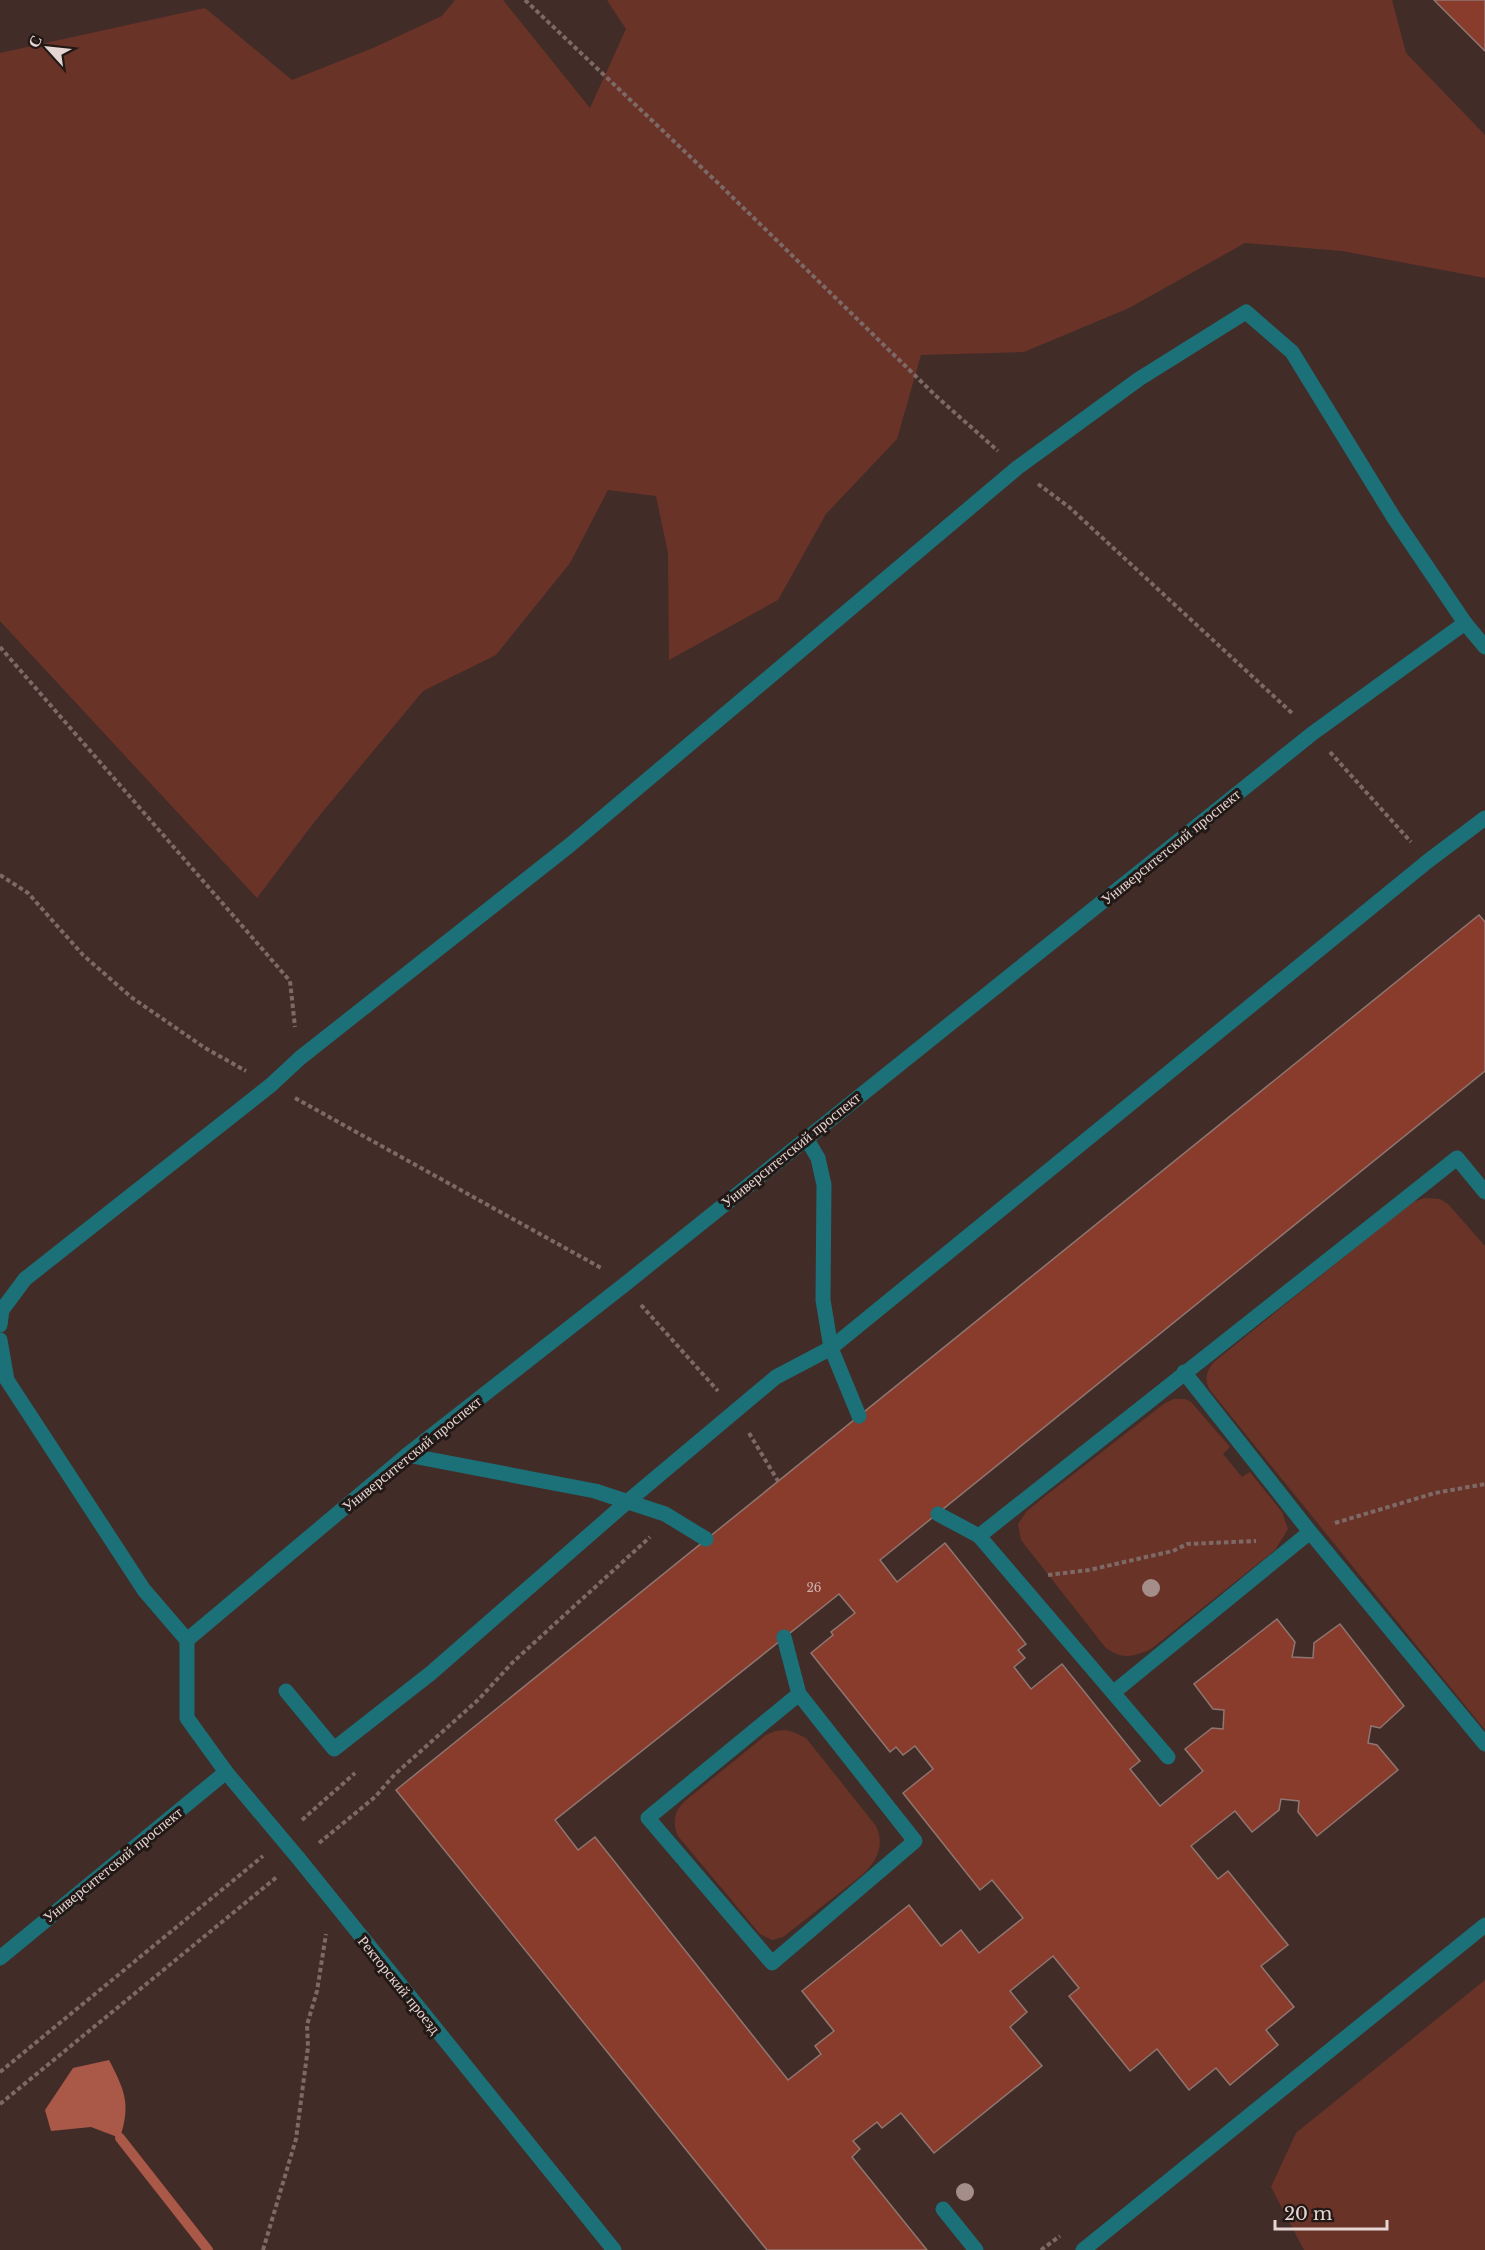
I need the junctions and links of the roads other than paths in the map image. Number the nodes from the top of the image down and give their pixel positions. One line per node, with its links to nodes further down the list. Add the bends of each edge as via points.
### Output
1 (1465, 623): 2 (street); 4 (street, Университетский проспект, via 1313,733); 6 (street, via 1394,518 1292,352 1246,312 1139,379 1017,468 570,845 26,1279 2,1310)
2 (1485, 647)
3 (1485, 818): 8 (street)
4 (806, 1138): 8 (street, via 818,1158 824,1185 823,1300); 11 (street, Университетский проспект)
5 (1483, 1186): 9 (street, via 1457,1158)
6 (0, 1325)
7 (0, 1340): 18 (street, via 7,1380 144,1590)
8 (831, 1348): 10 (street); 12 (street, via 776,1377)
9 (1184, 1372): 14 (street); 15 (street)
10 (859, 1416)
11 (407, 1455): 12 (street, via 595,1491); 18 (street, Университетский проспект)
12 (627, 1502): 16 (street, via 665,1514); 19 (street, via 431,1673 334,1749)
13 (938, 1514): 15 (street)
14 (1310, 1532): 20 (street); 22 (street)
15 (979, 1536): 20 (street)
16 (706, 1539)
17 (784, 1637): 21 (street)
18 (188, 1640): 24 (street, Ректорский проезд, via 187,1718)
19 (286, 1691)
20 (1114, 1692): 23 (street)
21 (799, 1695): 21 (street, via 915,1841 772,1963 648,1818)
22 (1485, 1744)
23 (1168, 1757)
24 (226, 1772): 26 (street, Университетский проспект); 28 (street, Ректорский проезд)
25 (1485, 1926): 30 (street)
26 (0, 1958)
27 (944, 2209): 29 (street)
28 (614, 2250)
29 (976, 2250)
30 (1083, 2250)

